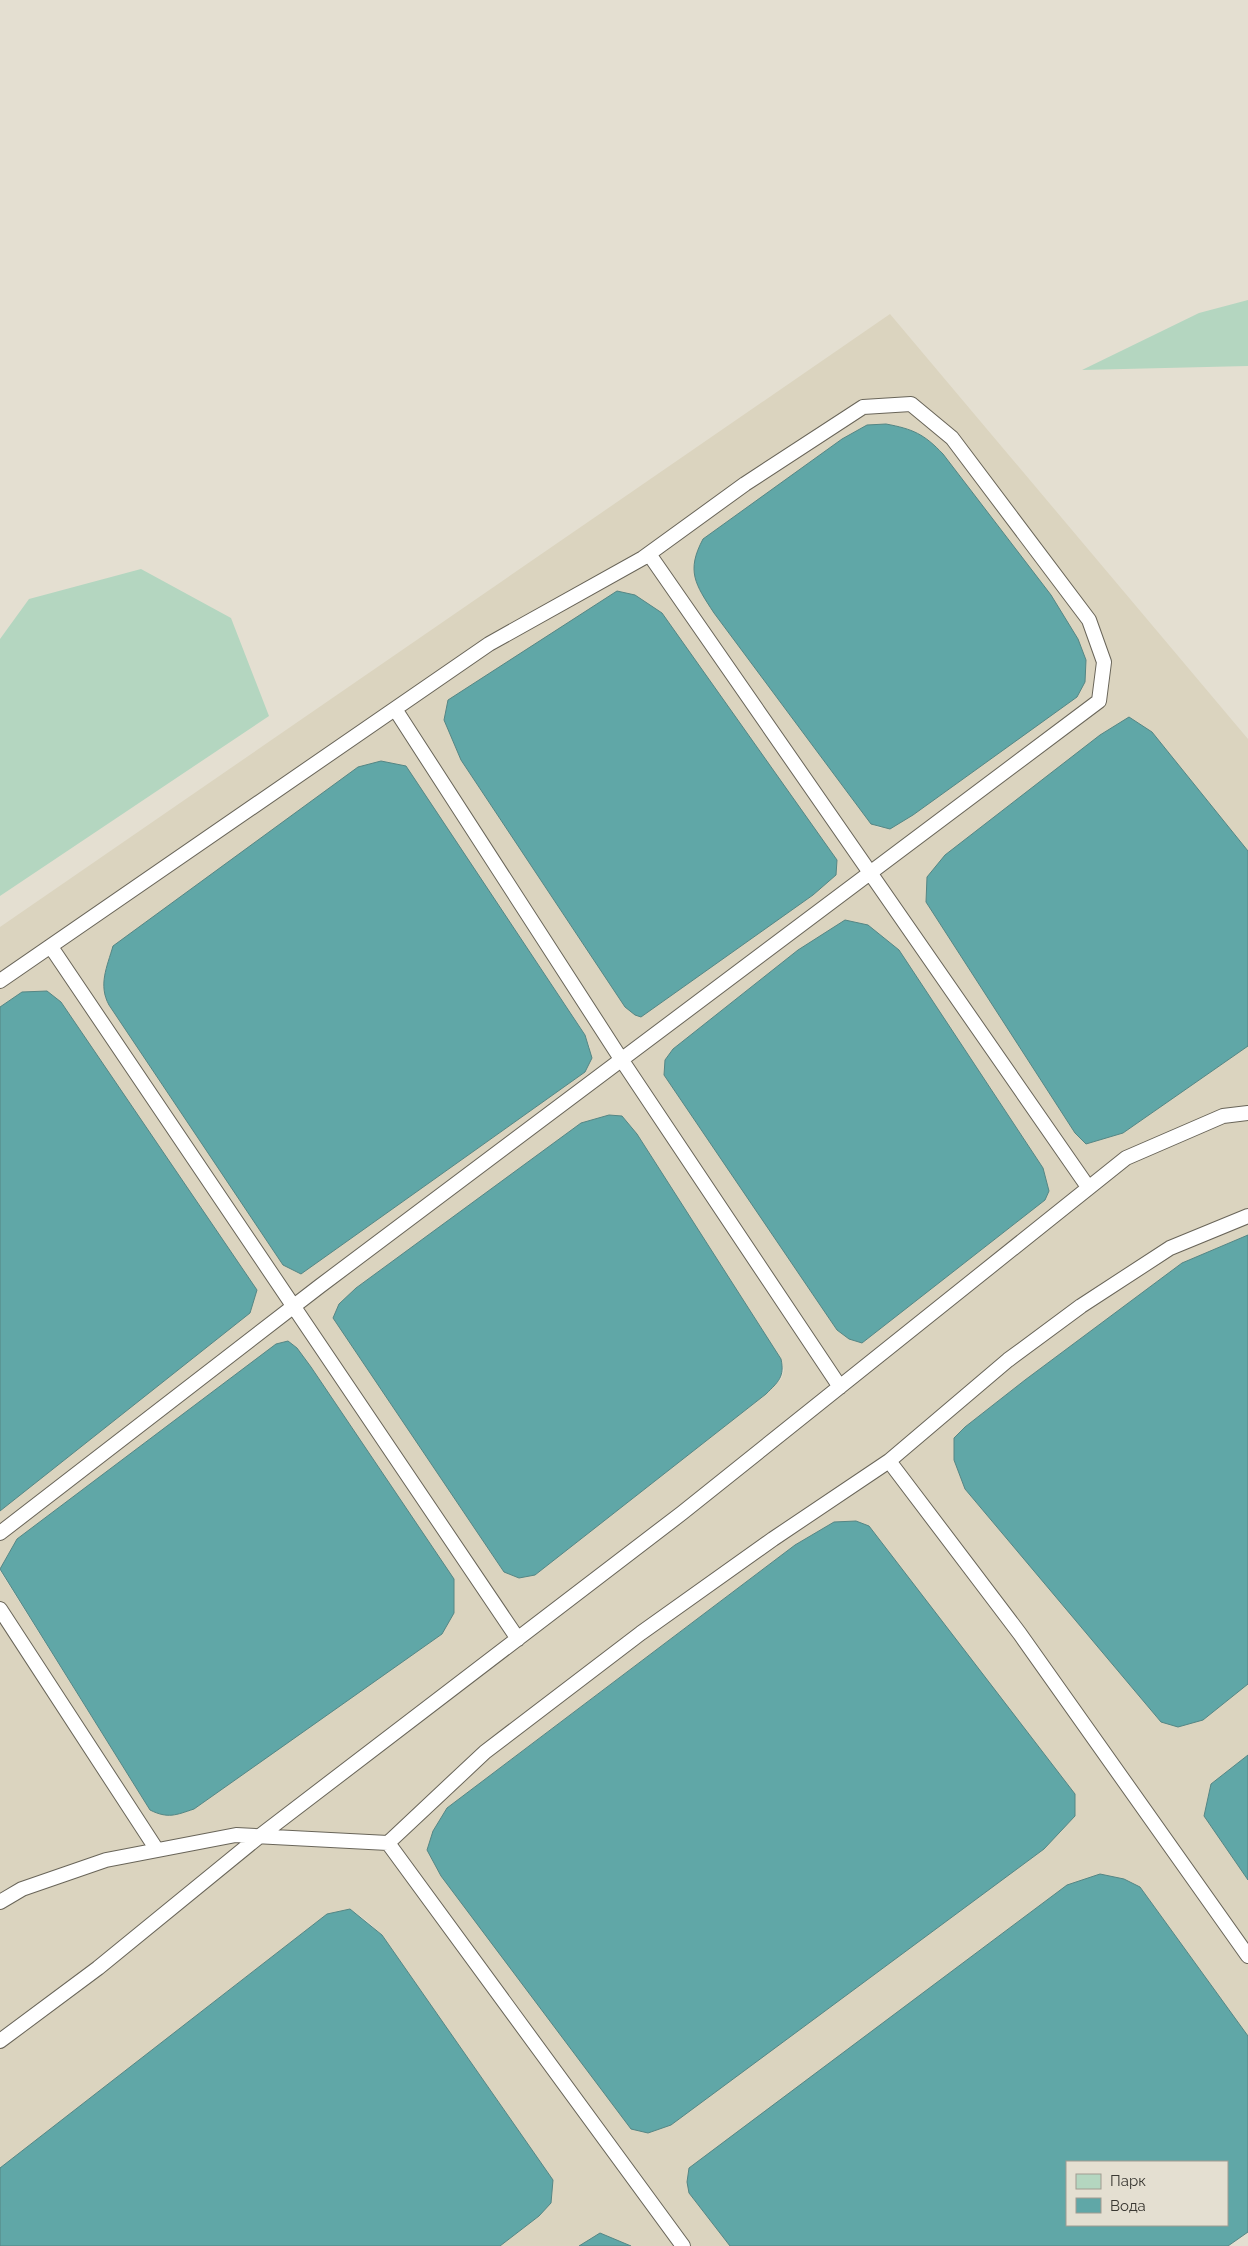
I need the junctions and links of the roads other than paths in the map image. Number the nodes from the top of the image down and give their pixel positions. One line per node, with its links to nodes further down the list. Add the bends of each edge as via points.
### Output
1 (649, 554): 2 (lane, via 489,644); 3 (lane); 3 (lane, via 745,484 863,407 911,404 952,438 1089,620 1104,662 1099,701)
2 (395, 709): 4 (lane); 6 (lane)
3 (869, 872): 6 (lane); 8 (lane)
4 (51, 947): 5 (lane); 10 (lane)
5 (0, 982)
6 (621, 1058): 10 (lane); 11 (lane)
7 (1248, 1113): 8 (lane, via 1223,1116 1126,1158)
8 (1088, 1187): 11 (lane)
9 (1248, 1216): 12 (lane, via 1170,1248 1081,1306 1008,1360)
10 (293, 1306): 13 (lane); 15 (lane)
11 (840, 1386): 15 (lane)
12 (889, 1461): 17 (lane, via 640,1633 484,1752); 20 (lane, via 1020,1634)
13 (0, 1533)
14 (0, 1609): 18 (lane)
15 (518, 1639): 16 (lane)
16 (261, 1835): 17 (lane); 18 (lane, via 236,1835); 21 (lane, via 98,1968)
17 (388, 1843): 22 (lane)
18 (158, 1850): 19 (lane, via 106,1860 22,1889)
19 (0, 1902)
20 (1248, 1956)
21 (0, 2041)
22 (683, 2246)

